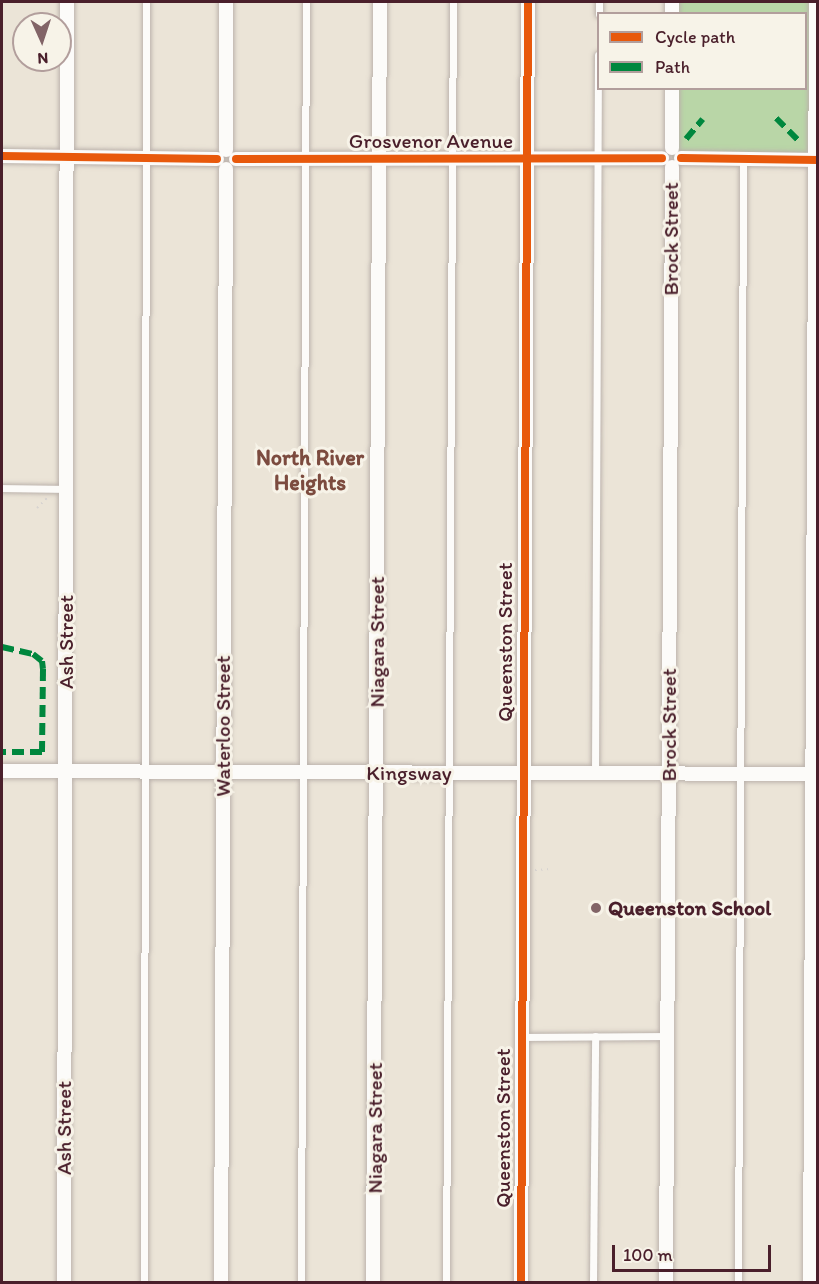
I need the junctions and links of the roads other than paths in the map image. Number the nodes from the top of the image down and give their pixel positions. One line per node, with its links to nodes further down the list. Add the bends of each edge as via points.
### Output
1 (68, 2): 12 (street, Ash Street)
2 (146, 2): 13 (lane)
3 (226, 2): 18 (street, Waterloo Street)
4 (306, 2): 14 (lane)
5 (380, 2): 15 (street, Niagara Street)
6 (453, 2): 19 (lane)
7 (528, 2): 20 (street, Queenston Street)
8 (816, 2): 22 (street)
9 (598, 90): 16 (lane)
10 (672, 90): 17 (street, Brock Street)
11 (2, 156): 12 (street, Grosvenor Avenue)
12 (67, 156): 13 (street, Grosvenor Avenue); 24 (street, Ash Street)
13 (145, 158): 18 (street, Grosvenor Avenue); 27 (lane)
14 (305, 158): 15 (street, Grosvenor Avenue); 18 (street, Grosvenor Avenue); 29 (lane)
15 (379, 158): 19 (street, Grosvenor Avenue); 30 (street, Niagara Street)
16 (598, 158): 17 (street, Grosvenor Avenue); 20 (street, Grosvenor Avenue); 34 (lane)
17 (672, 158): 21 (street, Grosvenor Avenue); 32 (street, Brock Street)
18 (226, 159): 28 (street, Waterloo Street)
19 (452, 159): 20 (street, Grosvenor Avenue); 31 (lane)
20 (528, 159): 33 (street, Queenston Street)
21 (743, 159): 22 (street, Grosvenor Avenue); 35 (lane)
22 (817, 160): 36 (street)
23 (2, 488): 24 (lane)
24 (66, 489): 26 (street, Ash Street)
25 (2, 771): 26 (street, Kingsway)
26 (65, 771): 27 (street, Kingsway); 40 (street, Ash Street)
27 (145, 771): 28 (street, Kingsway); 41 (lane)
28 (223, 771): 29 (street, Kingsway); 42 (street, Waterloo Street)
29 (302, 772): 30 (street, Kingsway); 43 (lane)
30 (377, 773): 31 (street, Kingsway); 44 (street, Niagara Street)
31 (449, 773): 33 (street, Kingsway); 45 (lane)
32 (669, 773): 34 (street, Kingsway); 35 (street, Kingsway); 38 (street, Brock Street)
33 (522, 774): 34 (street, Kingsway); 39 (street, Queenston Street)
34 (595, 774)
35 (741, 774): 36 (street, Kingsway); 49 (lane)
36 (815, 774): 50 (street)
37 (595, 1036): 38 (lane); 39 (lane); 47 (lane)
38 (667, 1036): 48 (street, Brock Street)
39 (522, 1037): 46 (street, Queenston Street)
40 (64, 1282)
41 (144, 1282)
42 (221, 1282)
43 (301, 1282)
44 (374, 1282)
45 (446, 1282)
46 (521, 1282)
47 (593, 1282)
48 (666, 1282)
49 (738, 1282)
50 (810, 1282)

